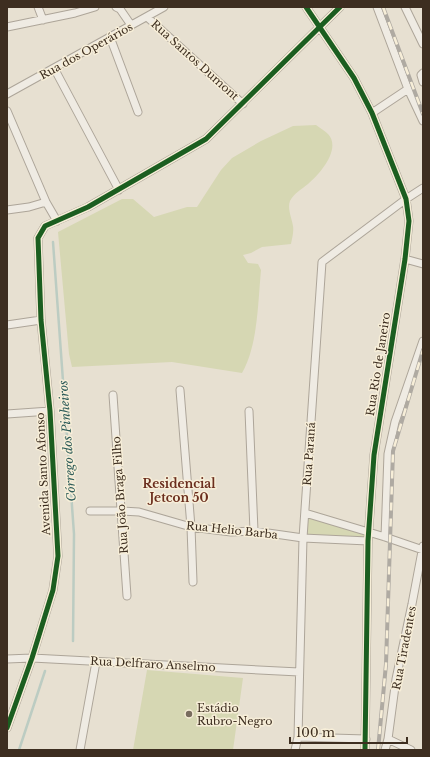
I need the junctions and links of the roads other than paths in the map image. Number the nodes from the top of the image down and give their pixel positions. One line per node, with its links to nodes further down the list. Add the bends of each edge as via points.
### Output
1 (38, 7): 10 (street)
2 (95, 7): 10 (street)
3 (116, 7): 11 (street)
4 (164, 7): 9 (street, Rua dos Operários)
5 (306, 7): 12 (street, Rua Rio de Janeiro)
6 (340, 7): 12 (street, Avenida Santo Afonso)
7 (377, 7): 17 (street)
8 (405, 7): 15 (street)
9 (147, 17): 11 (street, Rua dos Operários); 19 (street, Rua Santos Dumont)
10 (43, 20): 13 (street)
11 (131, 25): 14 (street, Rua dos Operários)
12 (319, 26): 19 (street, Avenida Santo Afonso); 22 (street, Rua Rio de Janeiro, via 354,78)
13 (7, 28)
14 (110, 37): 16 (street, Rua dos Operários); 21 (street)
15 (423, 44)
16 (54, 68): 18 (street, Rua dos Operários); 25 (street)
17 (408, 89): 22 (street); 23 (street)
18 (7, 94)
19 (243, 104): 25 (street, Avenida Santo Afonso, via 206,139)
20 (7, 111): 27 (street)
21 (138, 112)
22 (372, 114): 26 (street, Rua Rio de Janeiro)
23 (423, 121)
24 (423, 188): 26 (street, Rua Paraná)
25 (119, 190): 29 (street, Avenida Santo Afonso)
26 (406, 199): 30 (street, Rua Rio de Janeiro, via 409,221); 42 (street, Rua Paraná, via 322,262)
27 (46, 202): 28 (street); 29 (street)
28 (7, 210)
29 (57, 221): 32 (street, Avenida Santo Afonso, via 45,226 38,238)
30 (405, 259): 31 (street); 45 (street, Rua Rio de Janeiro, via 374,455)
31 (423, 264)
32 (41, 320): 33 (street); 37 (street, Avenida Santo Afonso)
33 (7, 325)
34 (423, 341): 46 (street, via 395,422 388,454)
35 (180, 390): 43 (street)
36 (113, 395): 41 (street, Rua João Braga Filho)
37 (50, 411): 39 (street); 52 (street, Avenida Santo Afonso, via 58,556 53,590)
38 (250, 411): 44 (street)
39 (7, 414)
40 (90, 511): 41 (street, Rua Helio Barba)
41 (122, 511): 43 (street, Rua Helio Barba, via 139,512); 51 (street, Rua João Braga Filho)
42 (305, 513): 45 (street); 47 (street, Rua Paraná)
43 (191, 528): 44 (street, Rua Helio Barba, via 231,532); 50 (street)
44 (254, 531): 47 (street, Rua Helio Barba)
45 (369, 532): 46 (street); 48 (street, Rua Rio de Janeiro)
46 (385, 537): 49 (street)
47 (303, 538): 48 (street, Rua Helio Barba); 55 (street, Rua Paraná)
48 (368, 542): 58 (street, Rua Rio de Janeiro)
49 (423, 549): 59 (street, Rua Tiradentes, via 396,679)
50 (193, 582)
51 (127, 596)
52 (32, 658): 53 (street, Rua Delfraro Anselmo); 54 (street, Rua Delfraro Anselmo); 56 (street, Avenida Santo Afonso)
53 (7, 659)
54 (96, 662): 55 (street, Rua Delfraro Anselmo); 60 (street)
55 (299, 672): 57 (street, Rua Paraná)
56 (7, 728)
57 (298, 738): 58 (street); 61 (street, Rua Paraná)
58 (366, 739): 62 (street, Rua Rio de Janeiro)
59 (388, 739): 63 (street, Rua Tiradentes); 64 (street)
60 (80, 750)
61 (295, 750)
62 (365, 750)
63 (385, 750)
64 (411, 750)

